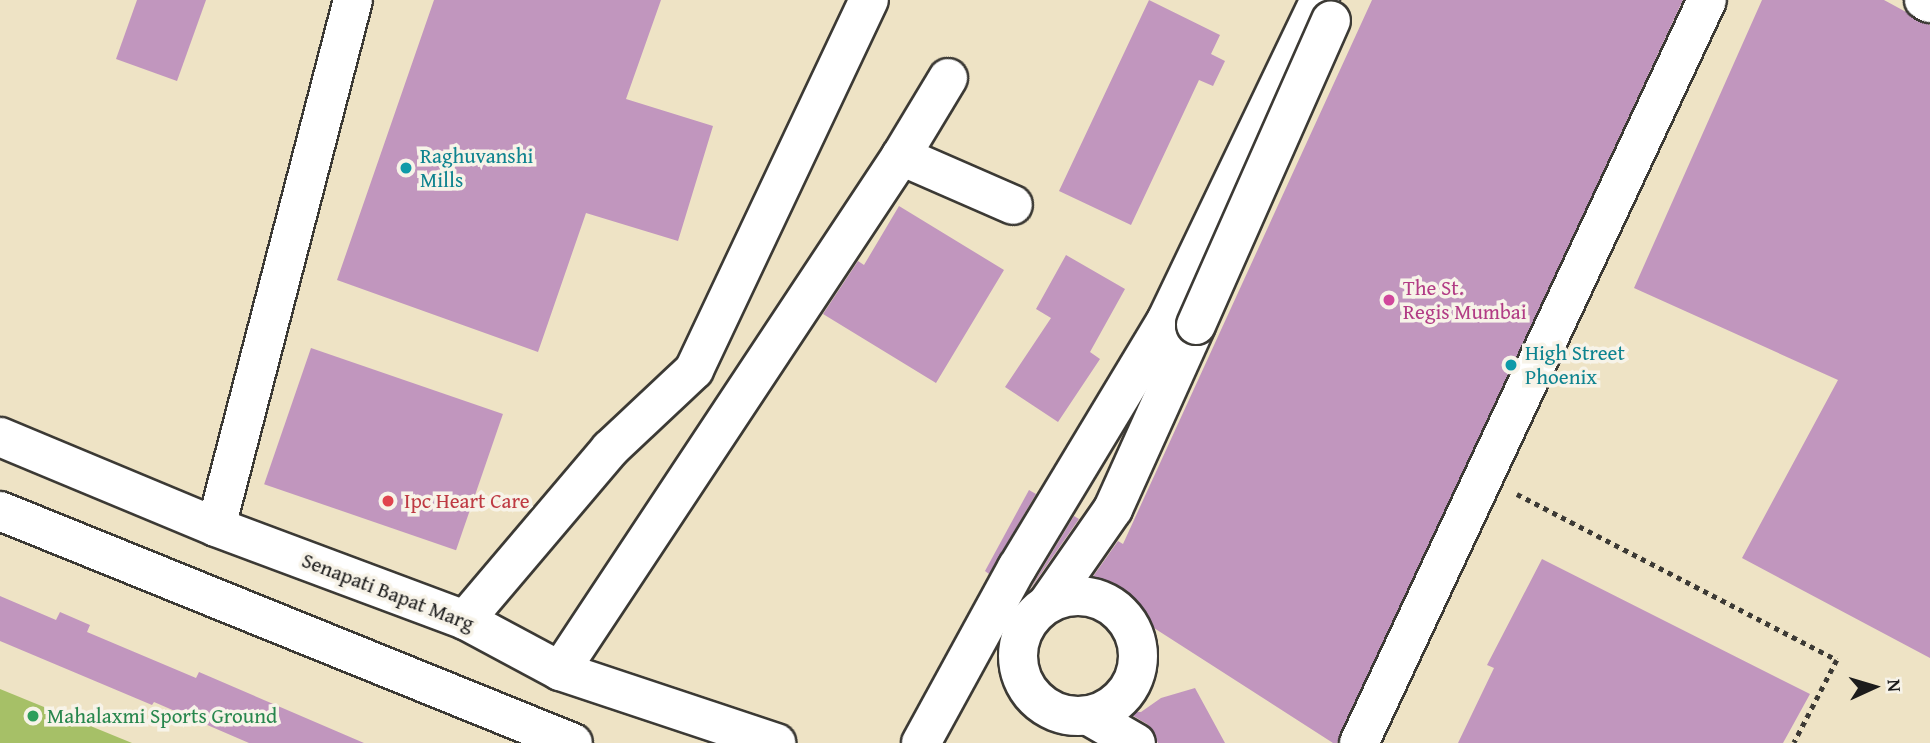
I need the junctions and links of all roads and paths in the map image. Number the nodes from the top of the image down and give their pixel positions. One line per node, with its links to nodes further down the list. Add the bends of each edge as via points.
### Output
1 (353, 0): 14 (main road)
2 (869, 0): 16 (main road, via 694,370 610,449)
3 (1707, 0): 12 (main road)
4 (1924, 0): 5 (main road)
5 (1930, 3)
6 (1325, 4): 10 (main road, bridge)
7 (948, 78): 8 (main road)
8 (901, 156): 9 (main road); 17 (main road)
9 (1013, 205)
10 (1181, 323): 15 (main road, via 1113,509); 21 (main road, via 1017,568)
11 (0, 437): 14 (main road, Senapati Bapat Marg)
12 (1483, 476): 23 (main road); 24 (path, via 1837,660)
13 (0, 511): 19 (main road)
14 (216, 527): 16 (main road, Senapati Bapat Marg)
15 (1047, 604): 18 (main road, via 1020,636 1021,678 1048,710); 18 (main road, via 1066,596 1086,596 1111,607 1131,627 1138,645 1133,682 1122,698)
16 (465, 620): 17 (main road, Senapati Bapat Marg)
17 (560, 671): 20 (main road, Senapati Bapat Marg)
18 (1089, 716): 22 (main road)
19 (573, 743)
20 (776, 743)
21 (921, 743)
22 (1136, 743)
23 (1359, 743)
24 (1794, 743)

